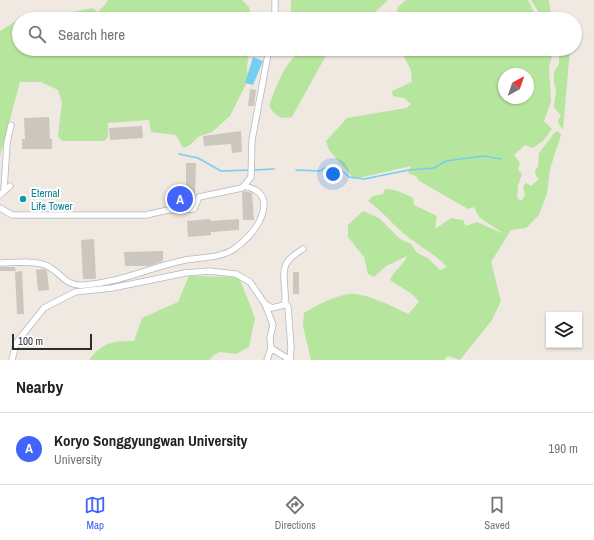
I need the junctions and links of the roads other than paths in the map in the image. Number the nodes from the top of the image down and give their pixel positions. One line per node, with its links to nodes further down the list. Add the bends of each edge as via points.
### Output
1 (275, 0): 2 (lane)
2 (275, 12)
3 (268, 56): 6 (lane, via 252,140 251,177)
4 (12, 125): 7 (lane, via 7,144)
5 (10, 186): 7 (lane)
6 (244, 186): 8 (lane, via 199,197 194,209 168,210 146,215 12,216); 10 (lane, via 253,188 260,194 264,202 263,211 250,235 234,249 222,254 181,261 113,281 84,286 72,285 47,265 40,263)
7 (2, 192)
8 (0, 208)
9 (302, 249): 11 (lane, via 289,257 285,265 283,275)
10 (0, 263)
11 (286, 302): 12 (lane, via 272,308); 16 (lane)
12 (265, 304): 13 (lane, via 274,325 270,338); 14 (lane, via 250,282 236,274 209,271 75,292 44,308 16,343)
13 (271, 348): 15 (lane); 16 (lane)
14 (12, 360)
15 (267, 360)
16 (290, 360)

